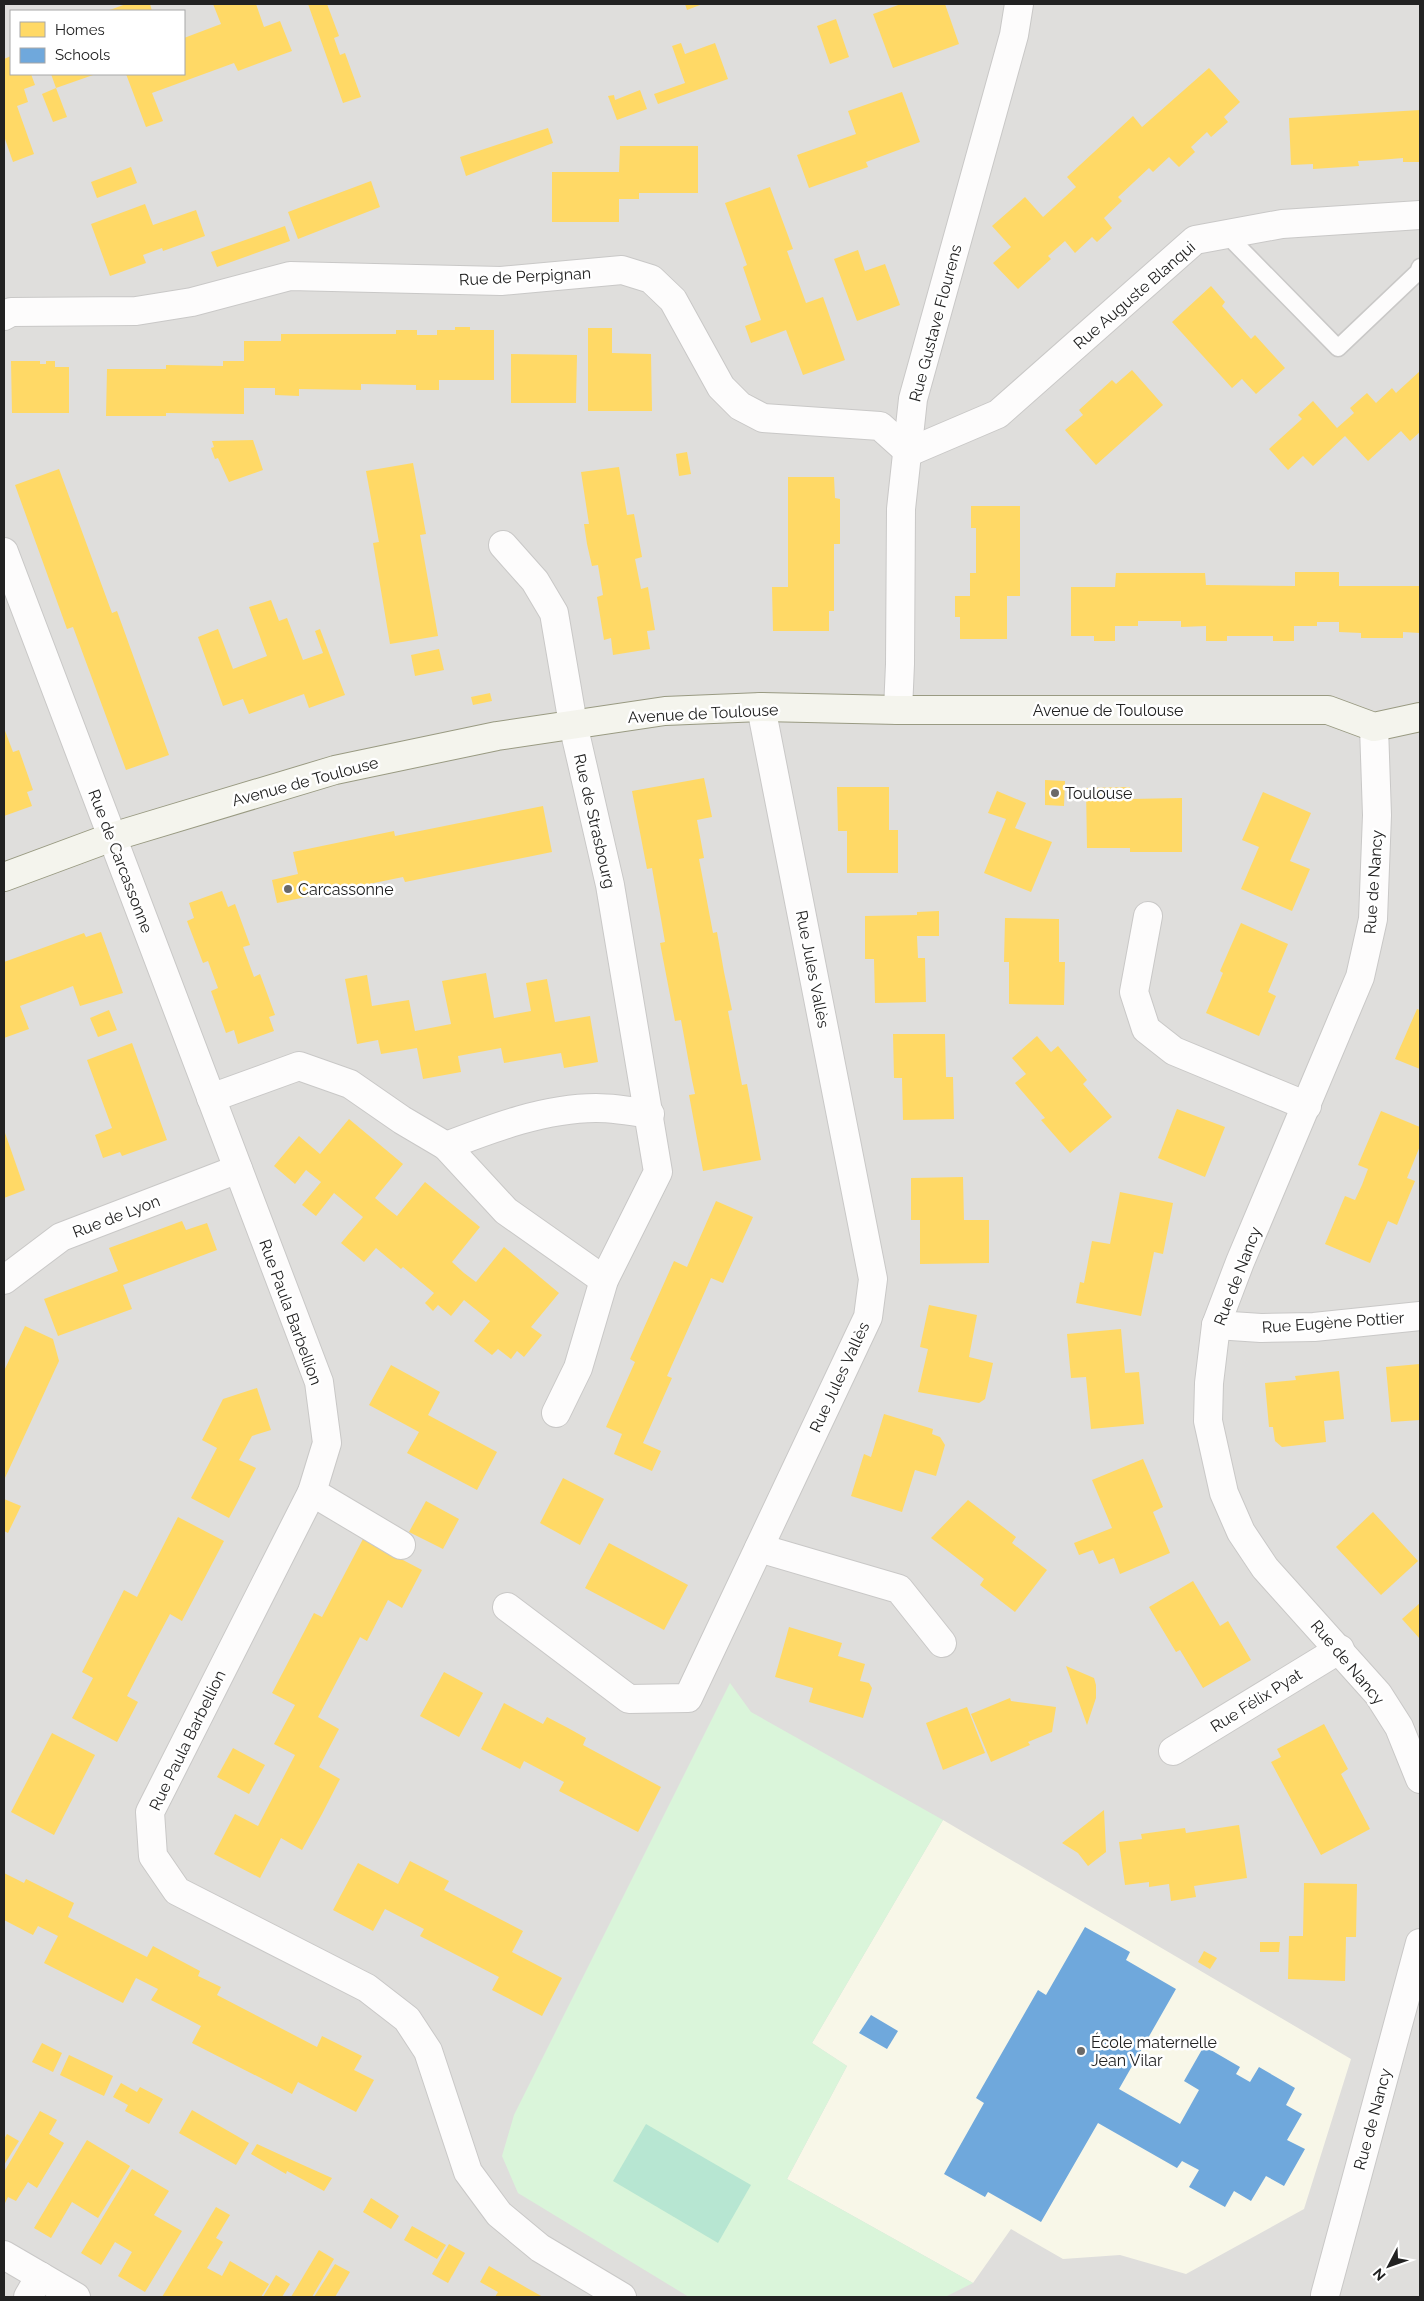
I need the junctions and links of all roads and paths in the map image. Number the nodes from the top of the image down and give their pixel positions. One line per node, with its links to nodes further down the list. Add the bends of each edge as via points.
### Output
1 (1019, 4): 6 (street, Rue Gustave Flourens, via 1014,35 915,392)
2 (1420, 215): 3 (street, Rue Auguste Blanqui, via 1282,224)
3 (1226, 234): 4 (lane, via 1338,348); 6 (street, Rue Auguste Blanqui, via 1195,240 998,414)
4 (1420, 267)
5 (4, 316): 6 (street, Rue de Perpignan, via 11,312 136,311 192,302 290,276 501,281 622,270 651,279 673,300 721,387 740,406 763,418 880,426)
6 (909, 452): 10 (street, Rue Gustave Flourens, via 902,509)
7 (503, 545): 12 (street, Rue de Strasbourg, via 535,581 554,613)
8 (4, 552): 14 (street, Rue de Carcassonne)
9 (761, 707): 10 (street, Avenue de Toulouse); 12 (street, Avenue de Toulouse, via 665,711); 29 (street, Rue Jules Vallès, via 873,1279 868,1317)
10 (898, 710): 13 (street, Avenue de Toulouse, via 1328,710)
11 (1420, 717): 13 (street)
12 (573, 724): 14 (street, Avenue de Toulouse, via 497,736 335,770); 19 (street, Rue de Strasbourg, via 610,885)
13 (1374, 727): 18 (street, Rue de Nancy, via 1377,806 1373,919 1360,977)
14 (112, 837): 15 (street, Avenue de Toulouse); 17 (street, Rue de Carcassonne)
15 (4, 877)
16 (1148, 916): 18 (street, via 1134,992 1146,1029 1174,1051)
17 (210, 1098): 20 (street, via 299,1066 350,1084); 21 (street, Rue de Carcassonne)
18 (1307, 1106): 25 (street, Rue de Nancy)
19 (650, 1114): 20 (street, via 594,1108 542,1115); 23 (street, Rue de Strasbourg, via 658,1172)
20 (446, 1146): 23 (street, via 506,1211)
21 (238, 1169): 22 (street, Rue de Lyon, via 62,1237); 27 (street, Rue Paula Barbellion, via 319,1382 327,1443)
22 (4, 1280)
23 (604, 1280): 26 (street, Rue de Strasbourg, via 578,1368)
24 (1420, 1316): 25 (street, Rue Eugène Pottier, via 1314,1327)
25 (1216, 1325): 32 (street, Rue de Nancy, via 1208,1421 1224,1493 1241,1532 1265,1568)
26 (556, 1413)
27 (312, 1492): 28 (street); 42 (street, Rue Paula Barbellion, via 150,1812 153,1856 177,1891 367,1988 407,2019 428,2051 468,2172 499,2214 540,2248)
28 (401, 1545)
29 (759, 1548): 30 (street, Rue Jules Vallès, via 688,1698 629,1699); 31 (street, via 899,1589)
30 (507, 1607)
31 (942, 1642)
32 (1340, 1649): 33 (street, Rue de Nancy); 34 (street, Rue Félix Pyat)
33 (1414, 1743): 35 (street, Rue de Nancy)
34 (1173, 1751)
35 (1420, 1779)
36 (1420, 1943): 37 (street, Rue de Nancy)
37 (1410, 2017): 40 (street, Rue de Nancy)
38 (4, 2255): 39 (street)
39 (34, 2287): 41 (street)
40 (1324, 2296)
41 (76, 2297)
42 (622, 2297)

